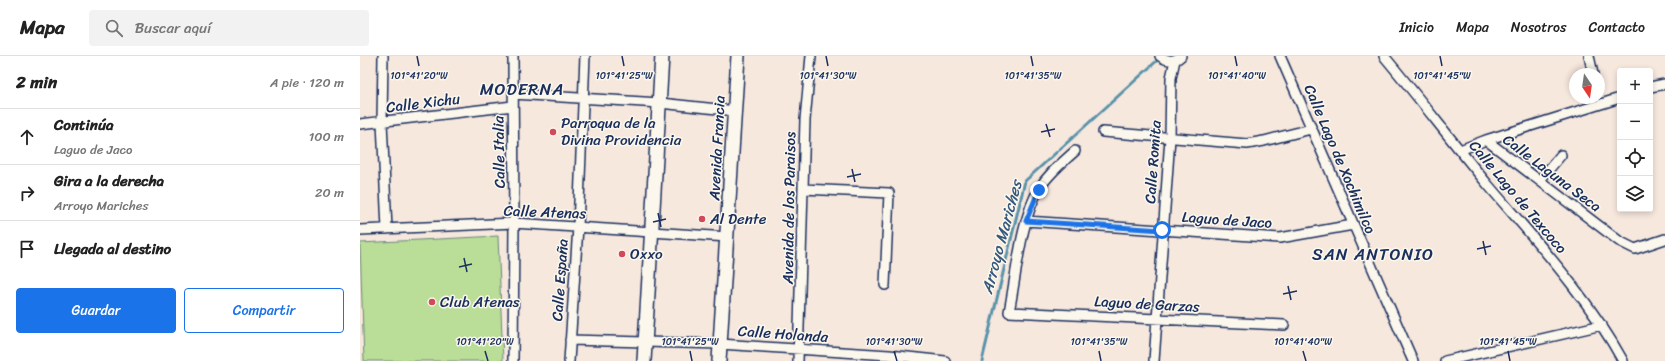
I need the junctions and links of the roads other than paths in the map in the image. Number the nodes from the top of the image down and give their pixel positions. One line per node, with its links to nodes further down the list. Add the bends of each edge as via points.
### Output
1 (383, 56): 22 (street)
2 (513, 56): 15 (street, Calle Italia)
3 (585, 56): 16 (street, Calle España)
4 (662, 56): 18 (street)
5 (738, 56): 21 (street, Avenida Francia)
6 (811, 56): 32 (street, Avenida de los Paraisos, via 805,120)
7 (1280, 56): 24 (street, Calle Lago de Xochimilco)
8 (1384, 56): 28 (street, Calle Lago de Texcoco)
9 (1588, 56): 12 (street)
10 (1162, 57): 11 (street)
11 (1178, 58): 26 (street, Calle Romita, via 1171,78)
12 (1591, 68)
13 (1665, 84): 14 (street)
14 (1653, 86)
15 (514, 94): 16 (street); 20 (street, Calle Italia)
16 (582, 98): 18 (street); 36 (street, Calle España)
17 (1617, 99): 19 (street)
18 (660, 103): 21 (street); 40 (street)
19 (1602, 105): 27 (street)
20 (513, 106): 22 (street, Calle Xichu); 34 (street, Calle Italia)
21 (736, 111): 41 (street, Avenida Francia)
22 (382, 122): 23 (street, Calle Xichu); 37 (street)
23 (360, 124)
24 (1311, 129): 26 (street, via 1247,144); 35 (street, Calle Lago de Xochimilco)
25 (1103, 132): 26 (street)
26 (1170, 138): 39 (street, Calle Romita)
27 (1486, 140): 28 (street); 31 (street, Calle Laguna Seca)
28 (1460, 150): 46 (street, Calle Lago de Texcoco, via 1556,265)
29 (1075, 151): 33 (street, via 1048,177 1039,190)
30 (1561, 154): 31 (street)
31 (1540, 180): 42 (street, Calle Laguna Seca, via 1631,248)
32 (803, 189): 43 (street, via 889,192); 50 (street, Avenida de los Paraisos)
33 (1026, 221): 39 (street, Laguo de Jaco); 44 (street, Laguo de Garzas, via 1009,312)
34 (514, 224): 36 (street, Calle Atenas); 37 (street, Calle Atenas); 51 (street, Calle Italia)
35 (1353, 225): 39 (street, Laguo de Jaco, via 1280,238); 58 (street, Calle Lago de Xochimilco)
36 (578, 227): 40 (street, Calle Atenas); 47 (street, Calle España)
37 (387, 229): 38 (street, Calle Atenas)
38 (360, 230)
39 (1162, 230): 44 (street, Calle Romita)
40 (652, 232): 41 (street, Calle Atenas); 48 (street)
41 (728, 237): 49 (street, Avenida Francia)
42 (1665, 239)
43 (885, 285)
44 (1156, 317): 45 (street, Laguo de Garzas); 57 (street, Calle Romita)
45 (1284, 325)
46 (1602, 325): 59 (street); 60 (street, Calle Lago de Texcoco)
47 (570, 340): 48 (street, Calle Holanda); 52 (street, Calle España)
48 (646, 342): 49 (street, Calle Holanda); 53 (street)
49 (720, 344): 50 (street, Calle Holanda); 54 (street, Avenida Francia)
50 (800, 349): 55 (street, Avenida de los Paraisos); 56 (street, Calle Holanda)
51 (513, 361)
52 (569, 361)
53 (644, 361)
54 (719, 361)
55 (798, 361)
56 (945, 361)
57 (1154, 361)
58 (1413, 361)
59 (1445, 361)
60 (1623, 361)

